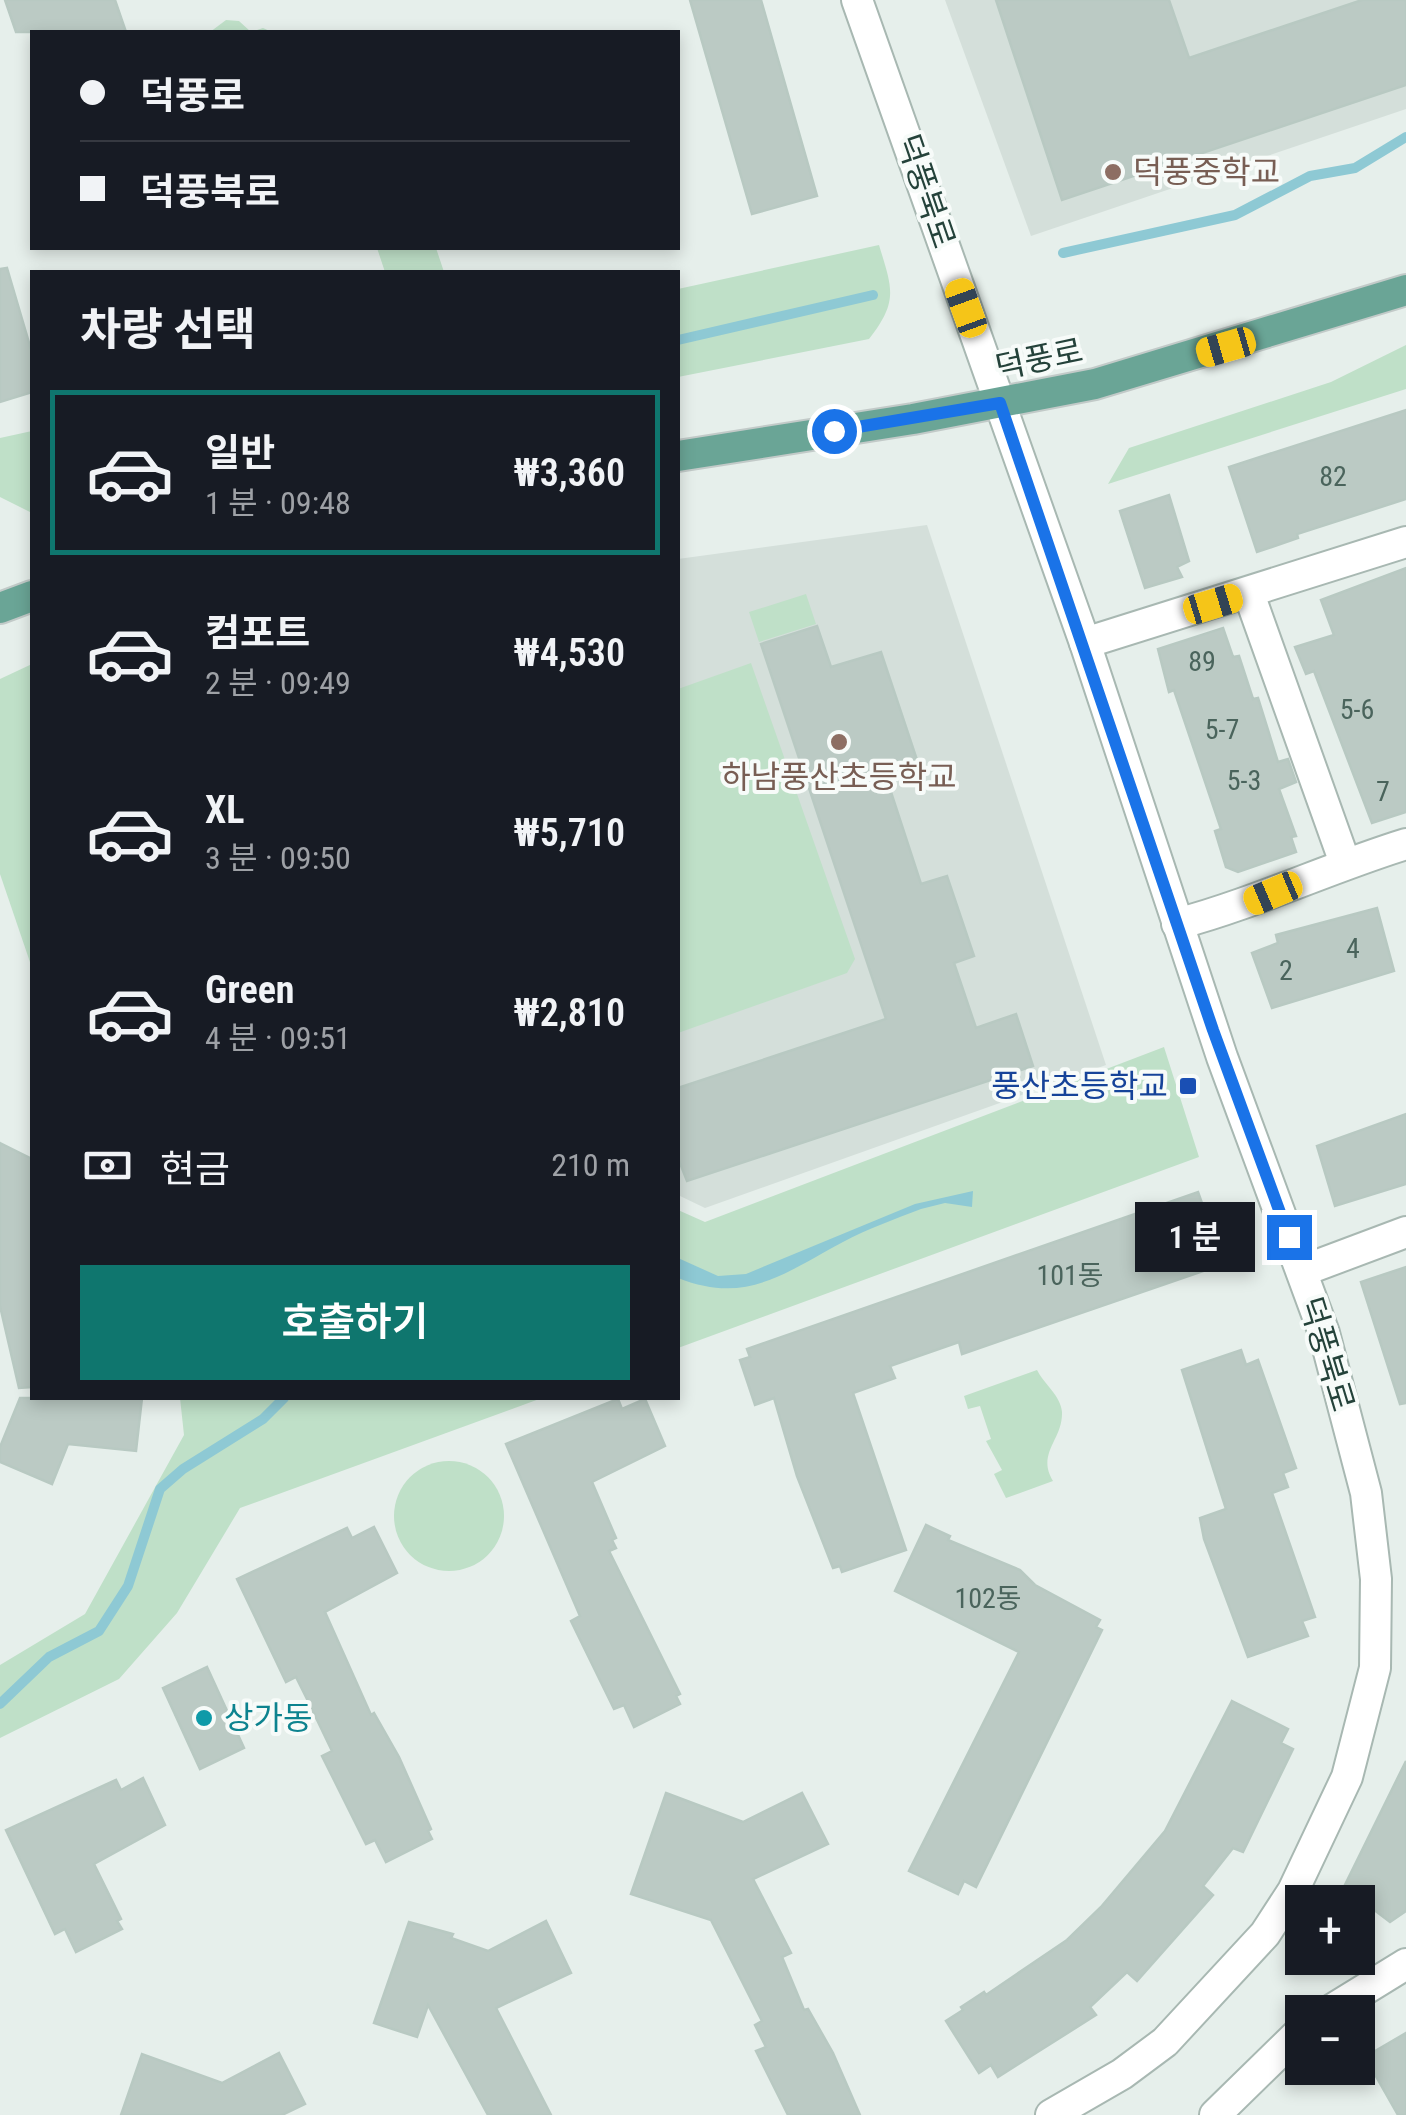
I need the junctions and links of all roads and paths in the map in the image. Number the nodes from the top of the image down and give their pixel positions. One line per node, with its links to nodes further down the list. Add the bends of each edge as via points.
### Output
1 (857, 0): 3 (street, 덕풍북로)
2 (1406, 290): 3 (main road, 덕풍로, via 1095,384)
3 (1000, 403): 4 (main road, 덕풍로); 9 (street, 덕풍북로)
4 (680, 456)
5 (1406, 542): 6 (street)
6 (1249, 594): 9 (street); 11 (street)
7 (30, 597): 8 (main road)
8 (0, 608)
9 (1085, 644): 12 (street, 덕풍북로)
10 (1406, 844): 11 (street)
11 (1345, 863): 12 (street, via 1238,908)
12 (1176, 924): 14 (street, 덕풍북로)
13 (1406, 1232): 14 (street)
14 (1302, 1271): 15 (street, 덕풍북로, via 1366,1493 1376,1578)
15 (1375, 1668): 16 (street); 20 (street, 덕풍북로, via 1347,1777 1294,1891 1266,1934 1165,2042)
16 (1406, 1670)
17 (1406, 1964): 18 (street)
18 (1356, 1995)
19 (1285, 2047): 21 (street)
20 (1051, 2115)
21 (1215, 2115)

